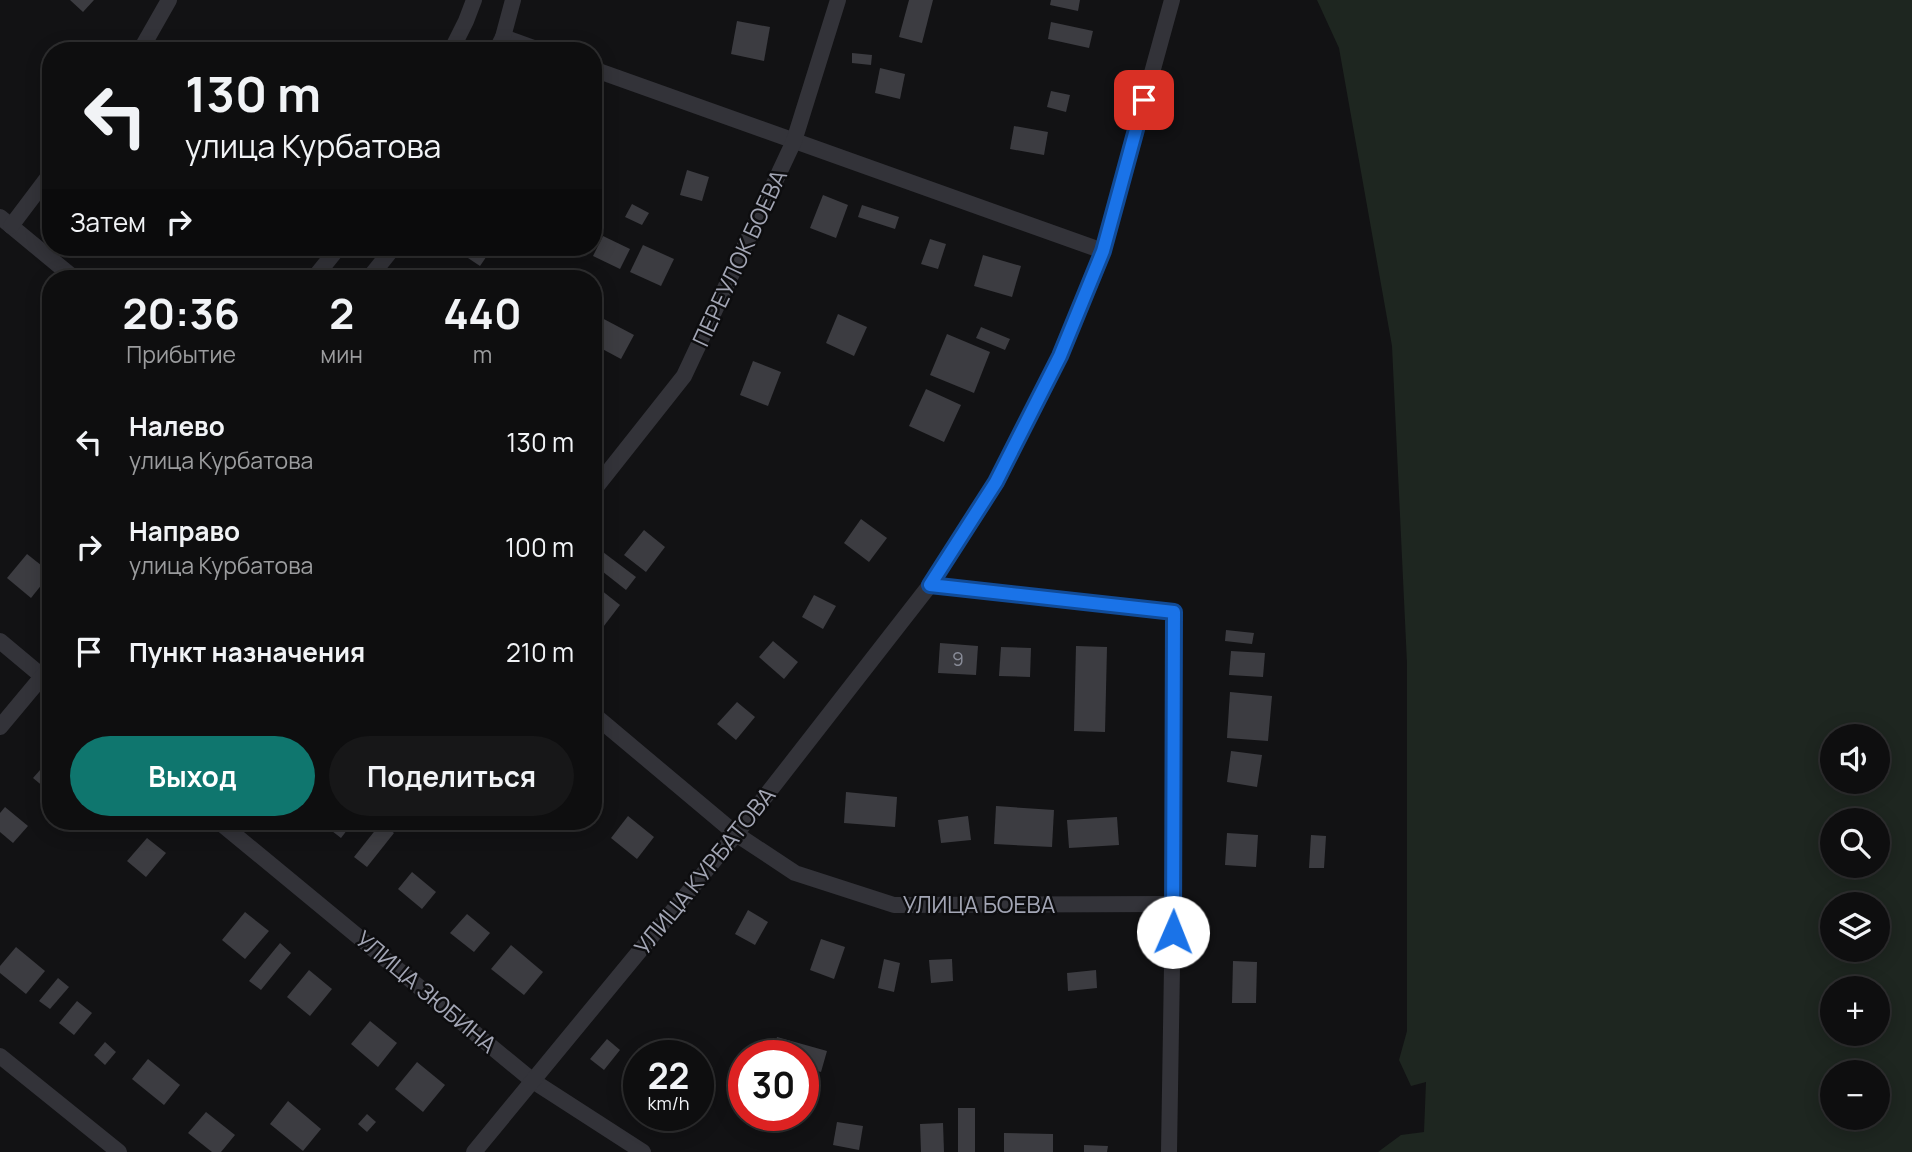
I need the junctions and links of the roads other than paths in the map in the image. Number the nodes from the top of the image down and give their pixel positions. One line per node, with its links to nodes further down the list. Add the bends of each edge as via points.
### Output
1 (169, 0): 6 (street)
2 (474, 0): 7 (street)
3 (513, 0): 8 (street)
4 (838, 0): 10 (street, ПЕРЕУЛОК БОЕВА)
5 (1172, 0): 13 (street, УЛИЦА КУРБАТОВА)
6 (145, 42)
7 (456, 42)
8 (500, 42)
9 (602, 72): 10 (street)
10 (794, 141): 13 (street); 21 (street, ПЕРЕУЛОК БОЕВА, via 684,376)
11 (42, 183): 12 (street)
12 (6, 222): 14 (street)
13 (1103, 251): 22 (street, УЛИЦА КУРБАТОВА, via 1060,356 1002,471)
14 (42, 252)
15 (47, 256): 18 (street)
16 (332, 256): 19 (street)
17 (387, 256): 20 (street)
18 (64, 270)
19 (320, 270)
20 (375, 270)
21 (602, 480)
22 (930, 585): 29 (street, УЛИЦА КУРБАТОВА); 30 (street, via 1174,612)
23 (0, 641): 24 (street)
24 (42, 671)
25 (42, 682): 27 (street)
26 (602, 722): 29 (street, УЛИЦА БОЕВА)
27 (0, 727)
28 (229, 830): 32 (street, УЛИЦА ЗЮБИНА)
29 (736, 834): 30 (street, УЛИЦА БОЕВА, via 795,873 894,905); 32 (street, УЛИЦА КУРБАТОВА)
30 (1173, 904): 36 (street)
31 (0, 1056): 33 (street)
32 (533, 1081): 34 (street, УЛИЦА КУРБАТОВА); 35 (street, УЛИЦА ЗЮБИНА)
33 (120, 1152)
34 (474, 1152)
35 (643, 1152)
36 (1169, 1152)

